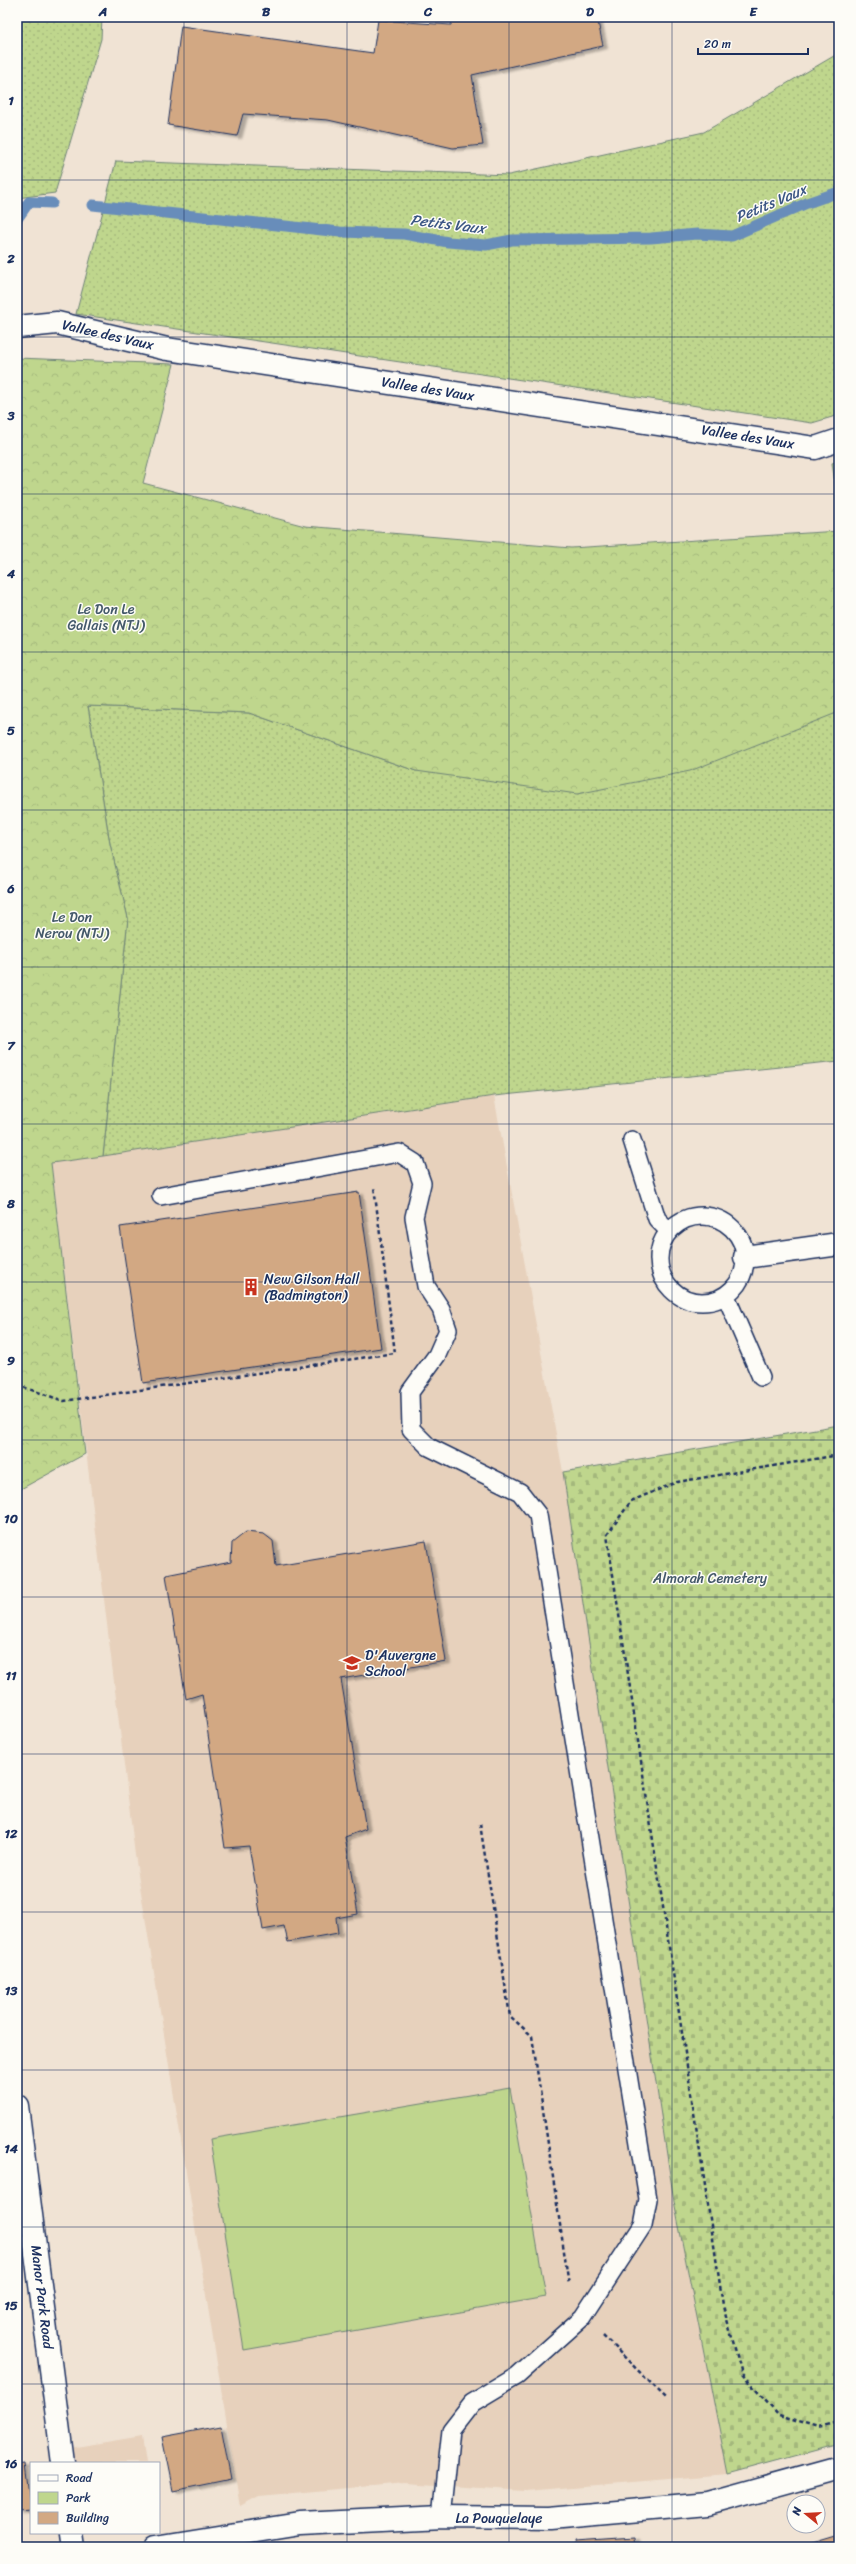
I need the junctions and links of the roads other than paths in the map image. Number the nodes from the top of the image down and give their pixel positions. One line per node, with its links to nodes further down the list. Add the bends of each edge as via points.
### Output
1 (17, 327): 2 (street, Vallee des Vaux, via 57,323 167,349 815,448)
2 (839, 440)
3 (632, 1140): 5 (lane, via 657,1219)
4 (161, 1196): 13 (lane, via 399,1153 415,1163 422,1183 414,1217 426,1286 441,1309 448,1330 437,1355 410,1392 411,1429 429,1447 520,1492 538,1515 648,2199 643,2225 583,2316 516,2376 472,2403 451,2430)
5 (669, 1231): 7 (lane, via 685,1219 701,1216 716,1218 734,1230 742,1242); 8 (lane, via 659,1252 661,1271 667,1285 676,1294 690,1301 701,1303)
6 (839, 1244): 7 (street)
7 (745, 1257): 8 (lane, via 744,1270 738,1283)
8 (726, 1296): 9 (lane)
9 (760, 1377)
10 (17, 2106): 11 (street, Manor Park Road)
11 (63, 2462)
12 (839, 2468): 13 (street, La Pouquelaye, via 708,2504 550,2518)
13 (442, 2518): 16 (street, La Pouquelaye, via 300,2524)
14 (72, 2534): 15 (street)
15 (74, 2547)
16 (156, 2547)

